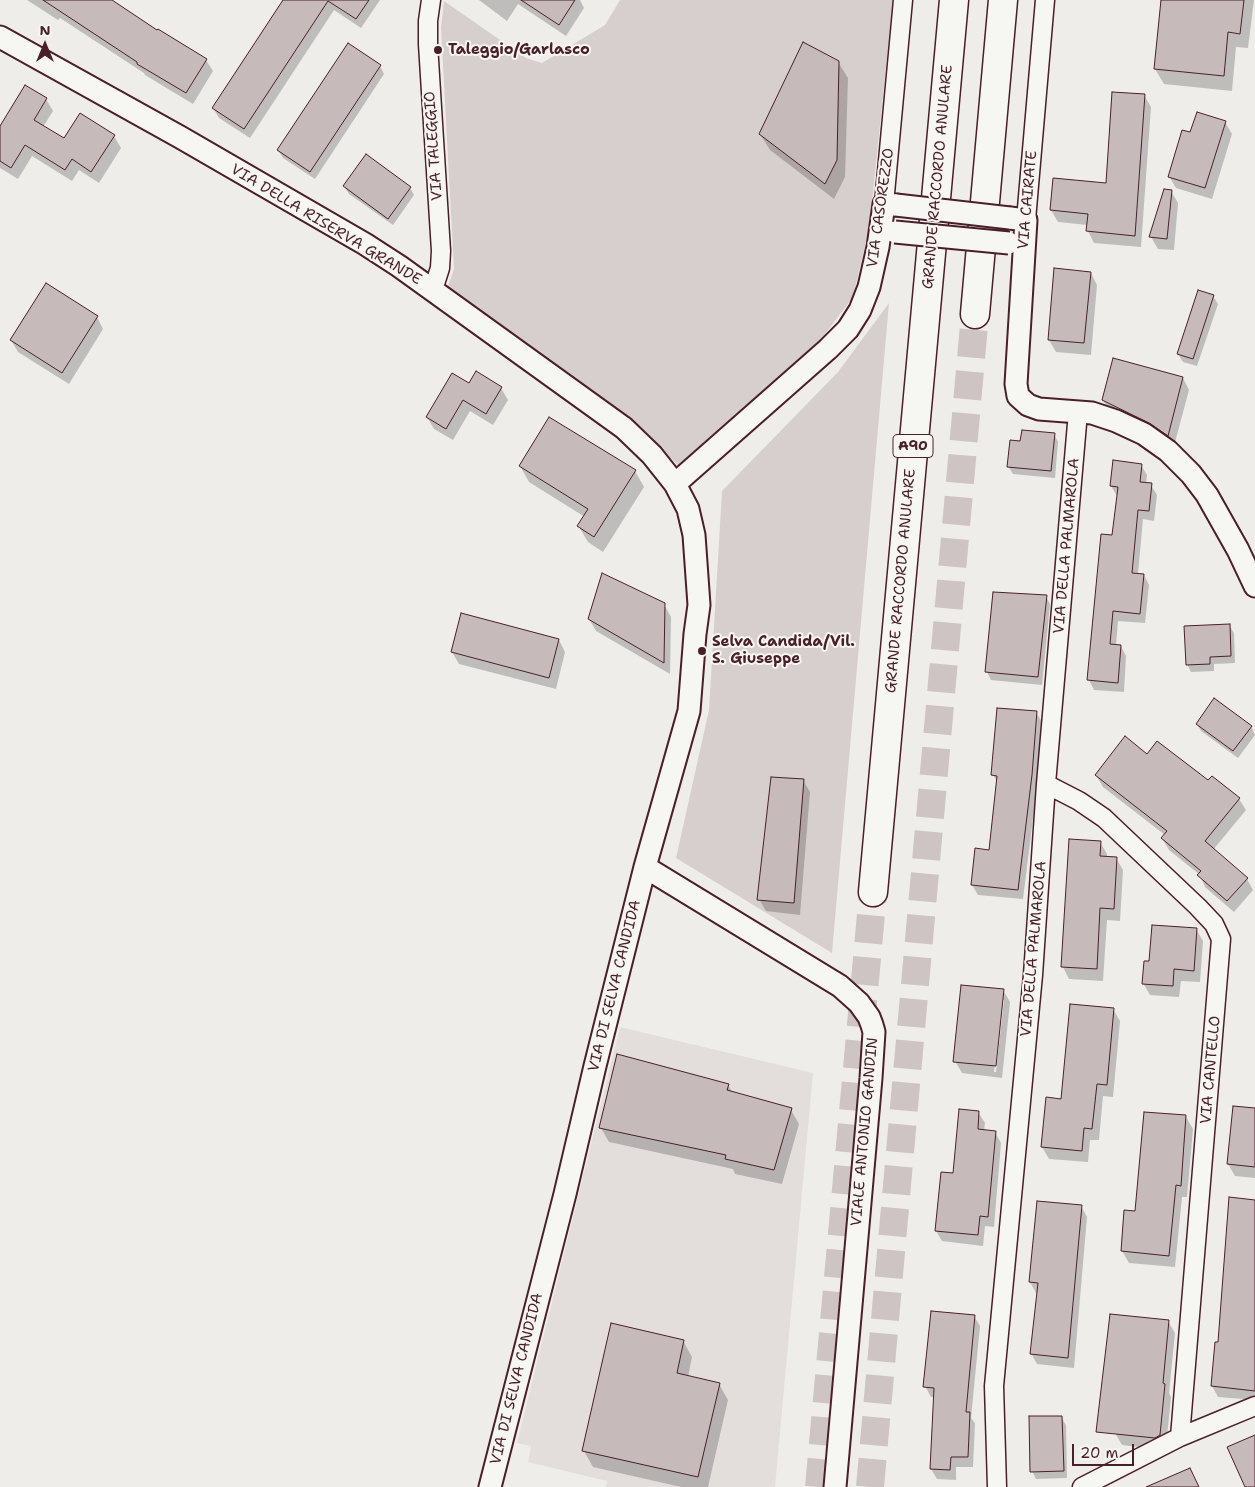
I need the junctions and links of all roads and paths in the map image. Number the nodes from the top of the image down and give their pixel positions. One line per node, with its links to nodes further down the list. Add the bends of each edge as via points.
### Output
1 (431, 0): 11 (street, VIA TALEGGIO, via 428,44 441,251)
2 (903, 0): 7 (street, VIA CASOREZZO)
3 (954, 0): 18 (highway, GRANDE RACCORDO ANULARE / A90)
4 (1003, 0): 12 (highway)
5 (1045, 0): 8 (street, VIA CAIRATE)
6 (0, 37): 11 (street, VIA DELLA RISERVA GRANDE, via 365,244)
7 (890, 205): 8 (street, bridge); 9 (street, VIA CASOREZZO)
8 (1018, 219): 10 (street, VIA CAIRATE)
9 (888, 231): 10 (street, bridge); 14 (street, VIA CASOREZZO, via 866,297 848,329)
10 (1017, 244): 13 (street, VIA CAIRATE, via 1016,390 1020,399 1039,409)
11 (433, 290): 14 (street, VIA DELLA RISERVA GRANDE, via 624,428)
12 (974, 314)
13 (1078, 412): 15 (street, via 1105,417 1135,430 1179,461 1207,495); 16 (street, VIA DELLA PALMAROLA)
14 (675, 484): 17 (street, VIA DI SELVA CANDIDA, via 688,509 694,534 699,605 689,711)
15 (1255, 586)
16 (1046, 784): 20 (street, VIA CANTELLO, via 1104,818 1206,915 1221,939); 23 (street, VIA DELLA PALMAROLA, via 994,1386)
17 (645, 867): 21 (street, VIA DI SELVA CANDIDA); 22 (street, VIALE ANTONIO GANDIN, via 840,986 859,1003 872,1025 871,1078)
18 (873, 892)
19 (1255, 1406): 20 (street)
20 (1180, 1437): 24 (street)
21 (490, 1487)
22 (835, 1487)
23 (997, 1487)
24 (1082, 1487)

